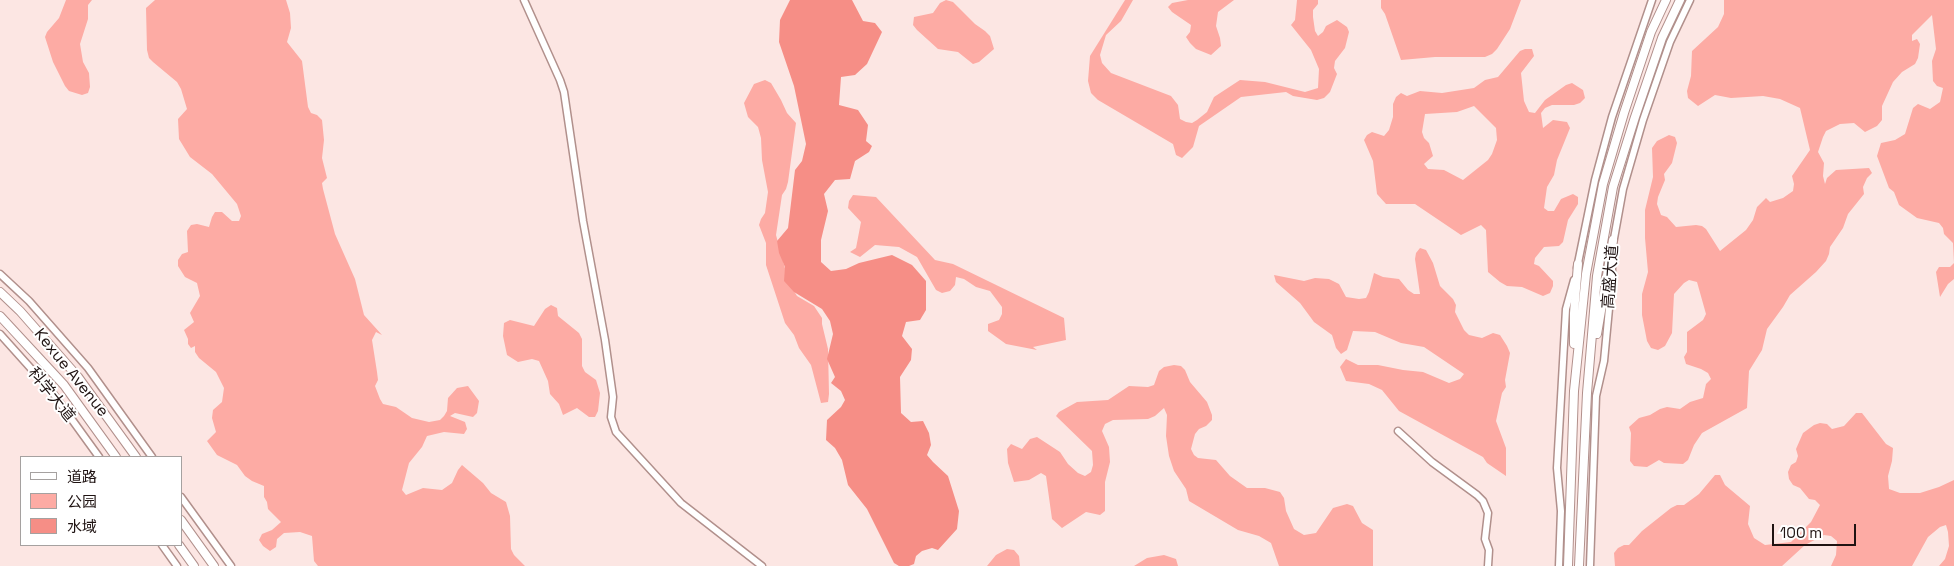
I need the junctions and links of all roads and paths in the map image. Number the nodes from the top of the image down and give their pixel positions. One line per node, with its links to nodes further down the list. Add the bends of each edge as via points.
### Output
1 (524, 0): 27 (main road, via 564,92 613,397 611,417 616,432 681,503)
2 (1652, 0): 7 (main road, 高盛大道, via 1612,117)
3 (1666, 0): 12 (highway, 高盛大道, via 1648,41 1603,184 1586,274)
4 (1680, 0): 13 (highway, 高盛大道, via 1662,38 1613,187 1597,276)
5 (1690, 0): 6 (main road, 高盛大道, via 1670,42 1643,120)
6 (1612, 240): 13 (highway); 32 (main road, 高盛大道, via 1604,361 1596,396)
7 (1578, 264): 12 (highway); 29 (main road, 高盛大道, via 1566,309 1557,468 1561,511)
8 (0, 274): 18 (main road, via 88,368)
9 (0, 292): 17 (highway, Kexue Avenue, via 78,377)
10 (0, 316): 16 (highway, Kexue Avenue, via 64,385)
11 (0, 334): 15 (main road, 科学大道, via 52,392)
12 (1574, 391): 30 (highway, 高盛大道)
13 (1587, 393): 31 (highway, 高盛大道)
14 (1398, 432): 28 (main road, via 1483,501 1488,513 1485,539 1489,550)
15 (98, 456)
16 (115, 456)
17 (135, 456)
18 (151, 456)
19 (182, 498): 26 (main road)
20 (182, 521): 25 (highway)
21 (163, 546): 23 (main road)
22 (180, 546): 24 (highway)
23 (177, 566)
24 (194, 566)
25 (214, 566)
26 (231, 566)
27 (762, 566)
28 (1488, 566)
29 (1559, 566)
30 (1568, 566)
31 (1579, 566)
32 (1590, 566)

